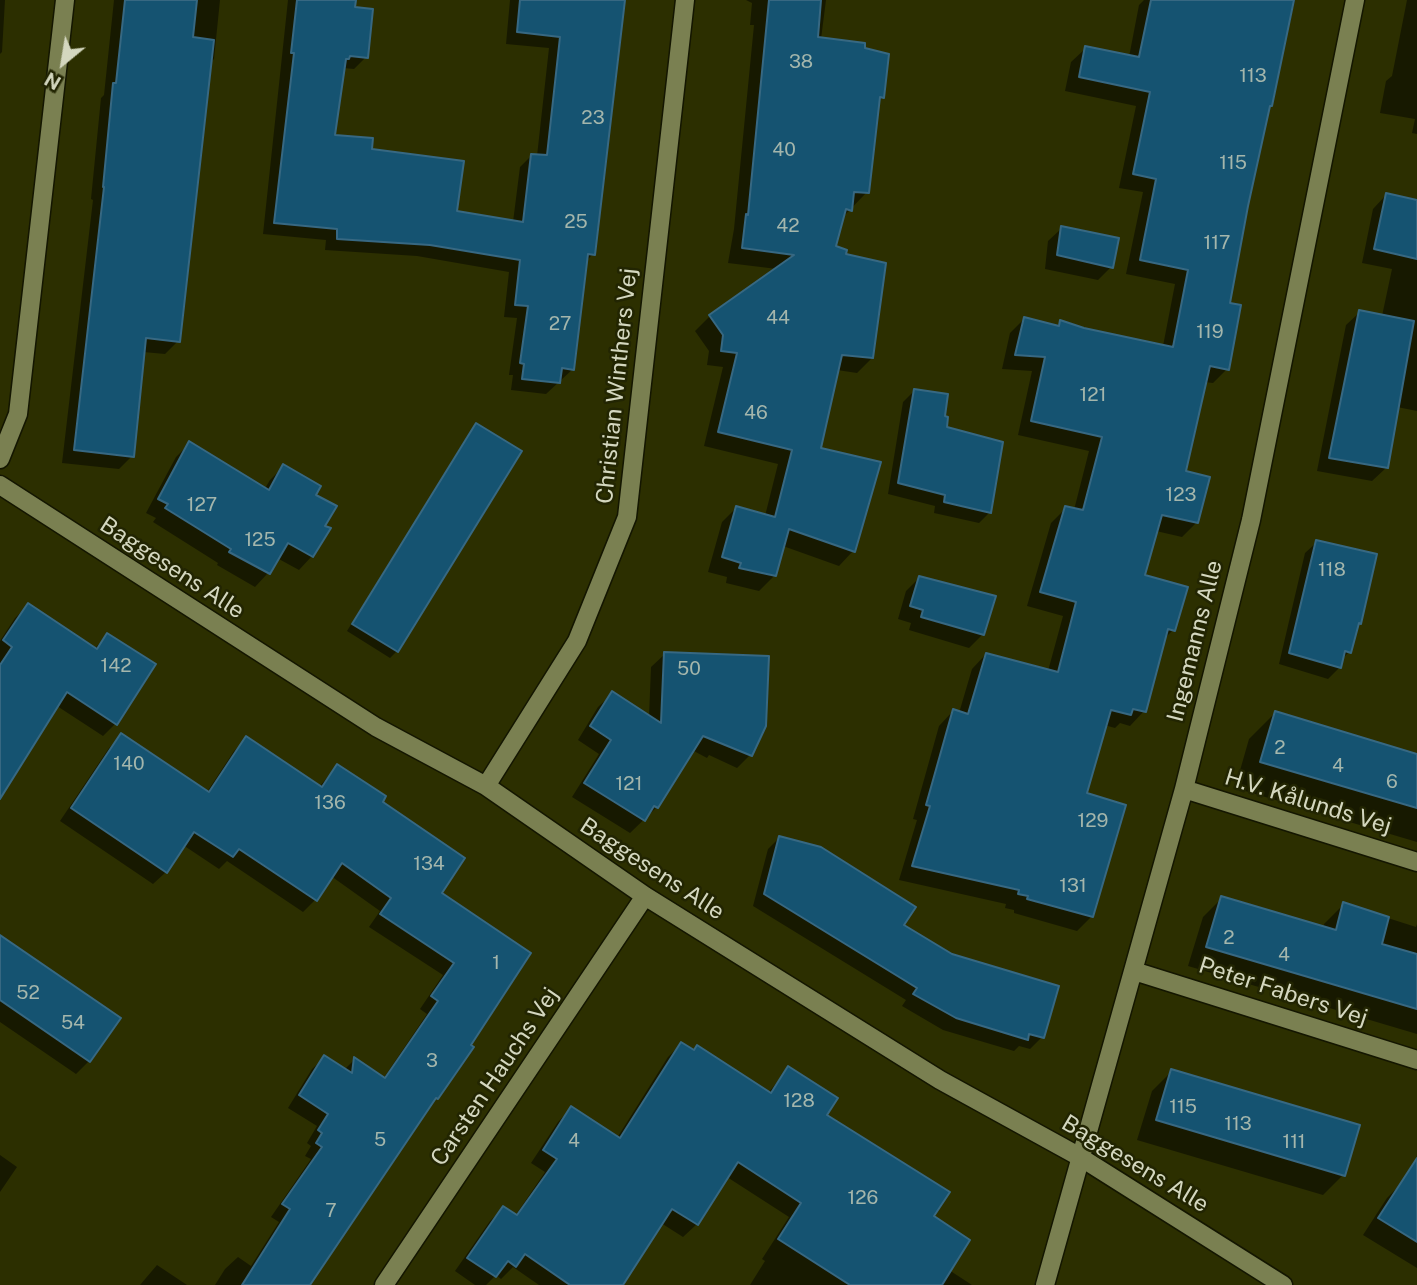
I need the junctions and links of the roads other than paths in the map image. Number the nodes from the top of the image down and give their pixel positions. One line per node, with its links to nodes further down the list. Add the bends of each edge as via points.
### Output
1 (65, 0): 4 (street, via 18,414)
2 (685, 0): 6 (street, Christian Winthers Vej, via 627,517 577,641)
3 (1355, 0): 7 (street, Ingemanns Alle, via 1251,520)
4 (0, 459)
5 (0, 485): 6 (street, Baggesens Alle, via 376,727)
6 (486, 786): 9 (street, Baggesens Alle)
7 (1184, 789): 8 (street, H.V. Kålunds Vej); 10 (street, Ingemanns Alle)
8 (1417, 862)
9 (645, 895): 12 (street, Baggesens Alle, via 940,1080); 13 (street, Carsten Hauchs Vej)
10 (1134, 971): 11 (street, Peter Fabers Vej); 12 (street, Ingemanns Alle)
11 (1417, 1060)
12 (1080, 1157): 14 (street, Ingemanns Alle); 15 (street, Baggesens Alle)
13 (384, 1285)
14 (1045, 1285)
15 (1283, 1285)

